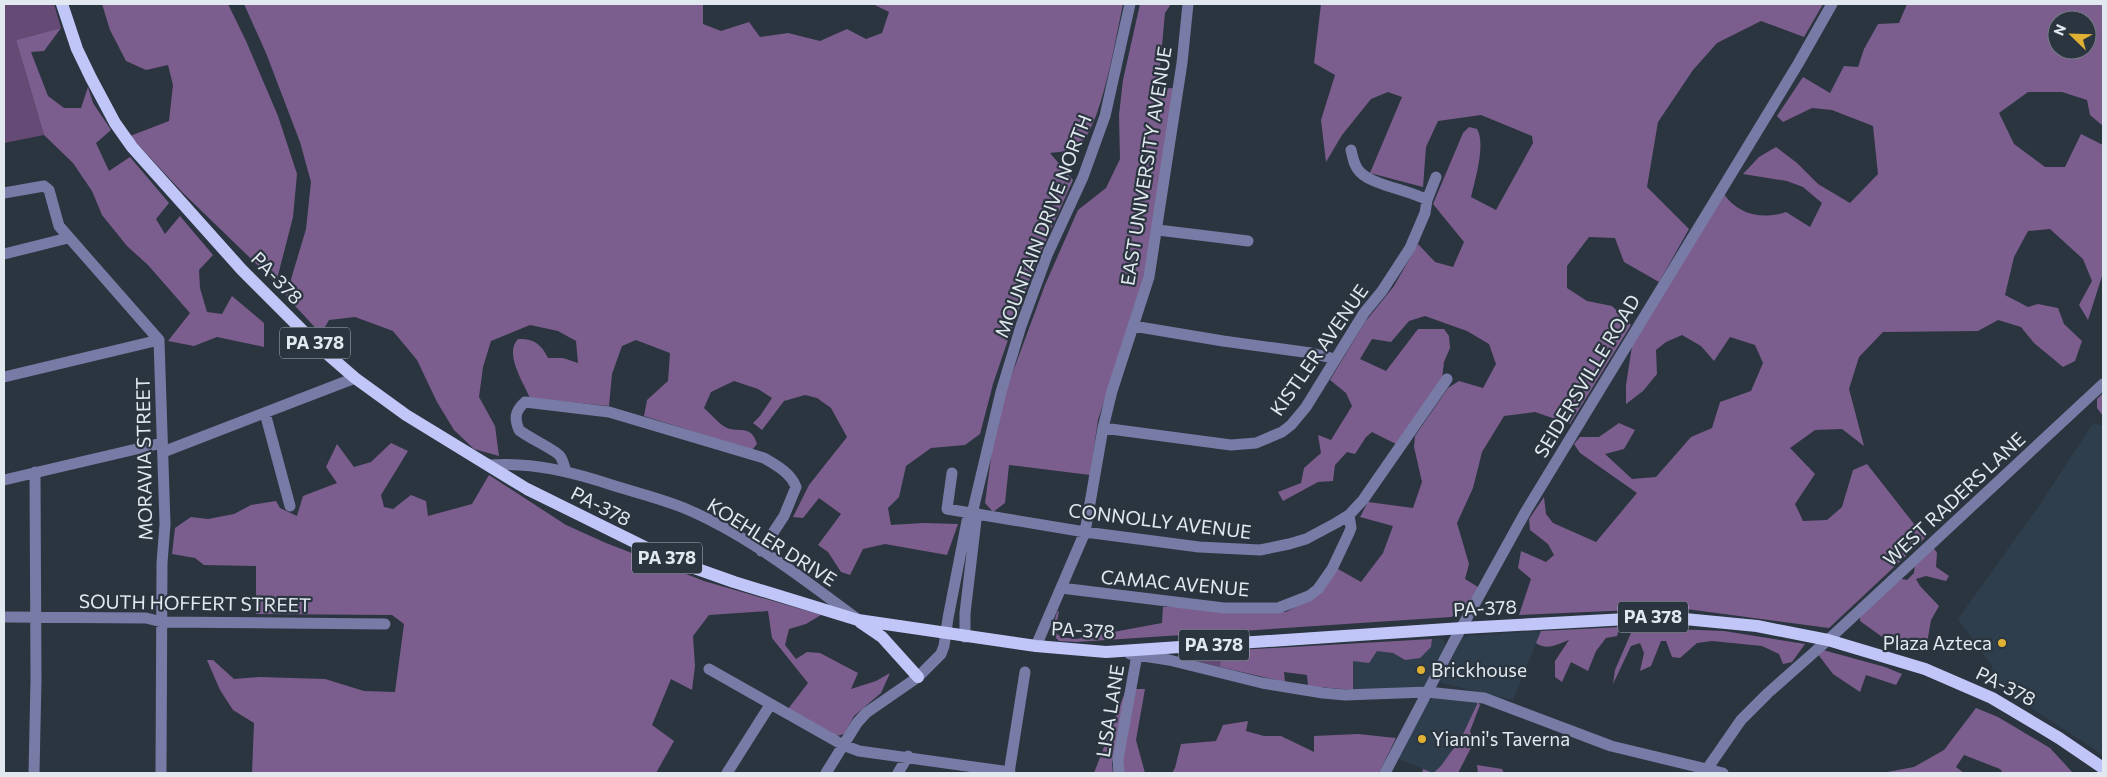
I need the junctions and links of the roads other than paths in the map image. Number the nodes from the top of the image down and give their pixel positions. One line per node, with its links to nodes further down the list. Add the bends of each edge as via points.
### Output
1 (62, 4): 17 (main road, PA-378 / PA 378, via 77,49 115,123 132,147 242,270)
2 (1130, 4): 29 (street, MOUNTAIN DRIVE NORTH, via 1105,116 1083,178 1047,255 1020,326)
3 (1188, 4): 9 (street, EAST UNIVERSITY AVENUE)
4 (1832, 4): 39 (street, SEIDERSVILLE ROAD, via 1526,511)
5 (1351, 150): 8 (street, via 1359,172 1366,178)
6 (1436, 177): 8 (street, KISTLER AVENUE)
7 (4, 194): 10 (street, via 44,186 49,190 59,226)
8 (1427, 200): 15 (street, KISTLER AVENUE, via 1410,248)
9 (1158, 230): 11 (street); 13 (street, EAST UNIVERSITY AVENUE, via 1148,284)
10 (68, 238): 12 (street); 14 (street)
11 (1248, 241)
12 (4, 254)
13 (1133, 326): 15 (street); 21 (street, EAST UNIVERSITY AVENUE)
14 (159, 340): 16 (street); 22 (street, MORAVIA STREET)
15 (1335, 358): 21 (street, KISTLER AVENUE, via 1306,407 1291,425 1256,443 1220,445)
16 (4, 377)
17 (354, 378): 20 (street); 23 (main road, PA-378 / PA 378, via 406,415)
18 (1447, 380): 30 (street, CONNOLLY AVENUE, via 1370,494)
19 (2103, 384): 42 (street, WEST RADERS LANE)
20 (264, 413): 22 (street); 28 (street)
21 (1103, 428): 31 (street, EAST UNIVERSITY AVENUE)
22 (163, 448): 25 (street); 37 (street, MORAVIA STREET)
23 (489, 465): 24 (street, KOEHLER DRIVE, via 514,463); 36 (main road, PA-378 / PA 378, via 526,489 669,560)
24 (566, 471): 32 (street, KOEHLER DRIVE, via 684,508); 32 (street, via 556,451 542,446 519,430 515,417 525,402 609,412 764,458 792,478 796,487 784,516)
25 (36, 472): 27 (street); 35 (street)
26 (952, 473): 29 (street, CONNOLLY AVENUE, via 947,510)
27 (4, 480)
28 (290, 506)
29 (972, 514): 31 (street, CONNOLLY AVENUE); 40 (street, MOUNTAIN DRIVE NORTH, via 967,521); 41 (street, via 976,520)
30 (1349, 515): 31 (street, CONNOLLY AVENUE, via 1306,539 1260,550 1194,547); 33 (street, CAMAC AVENUE, via 1351,528 1343,548 1318,589 1278,608 1224,608)
31 (1085, 532): 33 (street, EAST UNIVERSITY AVENUE)
32 (761, 551): 36 (street, KOEHLER DRIVE)
33 (1061, 588): 43 (street, EAST UNIVERSITY AVENUE)
34 (4, 617): 35 (street, SOUTH HOFFERT STREET)
35 (36, 617): 37 (street, SOUTH HOFFERT STREET, via 146,618); 55 (street)
36 (858, 620): 40 (main road, PA-378 / PA 378); 48 (main road, via 882,637)
37 (162, 622): 38 (street, SOUTH HOFFERT STREET); 56 (street, MORAVIA STREET)
38 (385, 624)
39 (1462, 628): 42 (main road, PA-378 / PA 378, via 1664,617 1757,626); 44 (main road, PA-378 / PA 378); 49 (street, SEIDERSVILLE ROAD)
40 (946, 634): 41 (main road, PA-378 / PA 378); 48 (street, MOUNTAIN DRIVE NORTH, via 941,654)
41 (965, 637): 43 (main road, PA-378 / PA 378)
42 (1828, 640): 53 (main road, PA-378 / PA 378, via 1925,669 1992,698); 54 (street, WEST RADERS LANE, via 1741,720)
43 (1036, 646): 44 (main road, PA-378 / PA 378)
44 (1106, 652): 45 (street)
45 (1137, 655): 49 (street, via 1323,694); 61 (street, LISA LANE, via 1118,759)
46 (709, 669): 50 (street)
47 (1025, 672): 60 (street)
48 (918, 677): 51 (street, MOUNTAIN DRIVE NORTH, via 866,713)
49 (1427, 692): 54 (street, via 1484,698 1611,746); 62 (street, SEIDERSVILLE ROAD)
50 (770, 705): 51 (street); 57 (street)
51 (843, 745): 52 (street, via 859,751); 58 (street, MOUNTAIN DRIVE NORTH)
52 (908, 756): 59 (street); 60 (street)
53 (2103, 768)
54 (1707, 769): 63 (street)
55 (34, 773)
56 (161, 773)
57 (727, 773)
58 (826, 773)
59 (898, 773)
60 (1010, 773)
61 (1119, 773)
62 (1385, 773)
63 (1723, 773)

